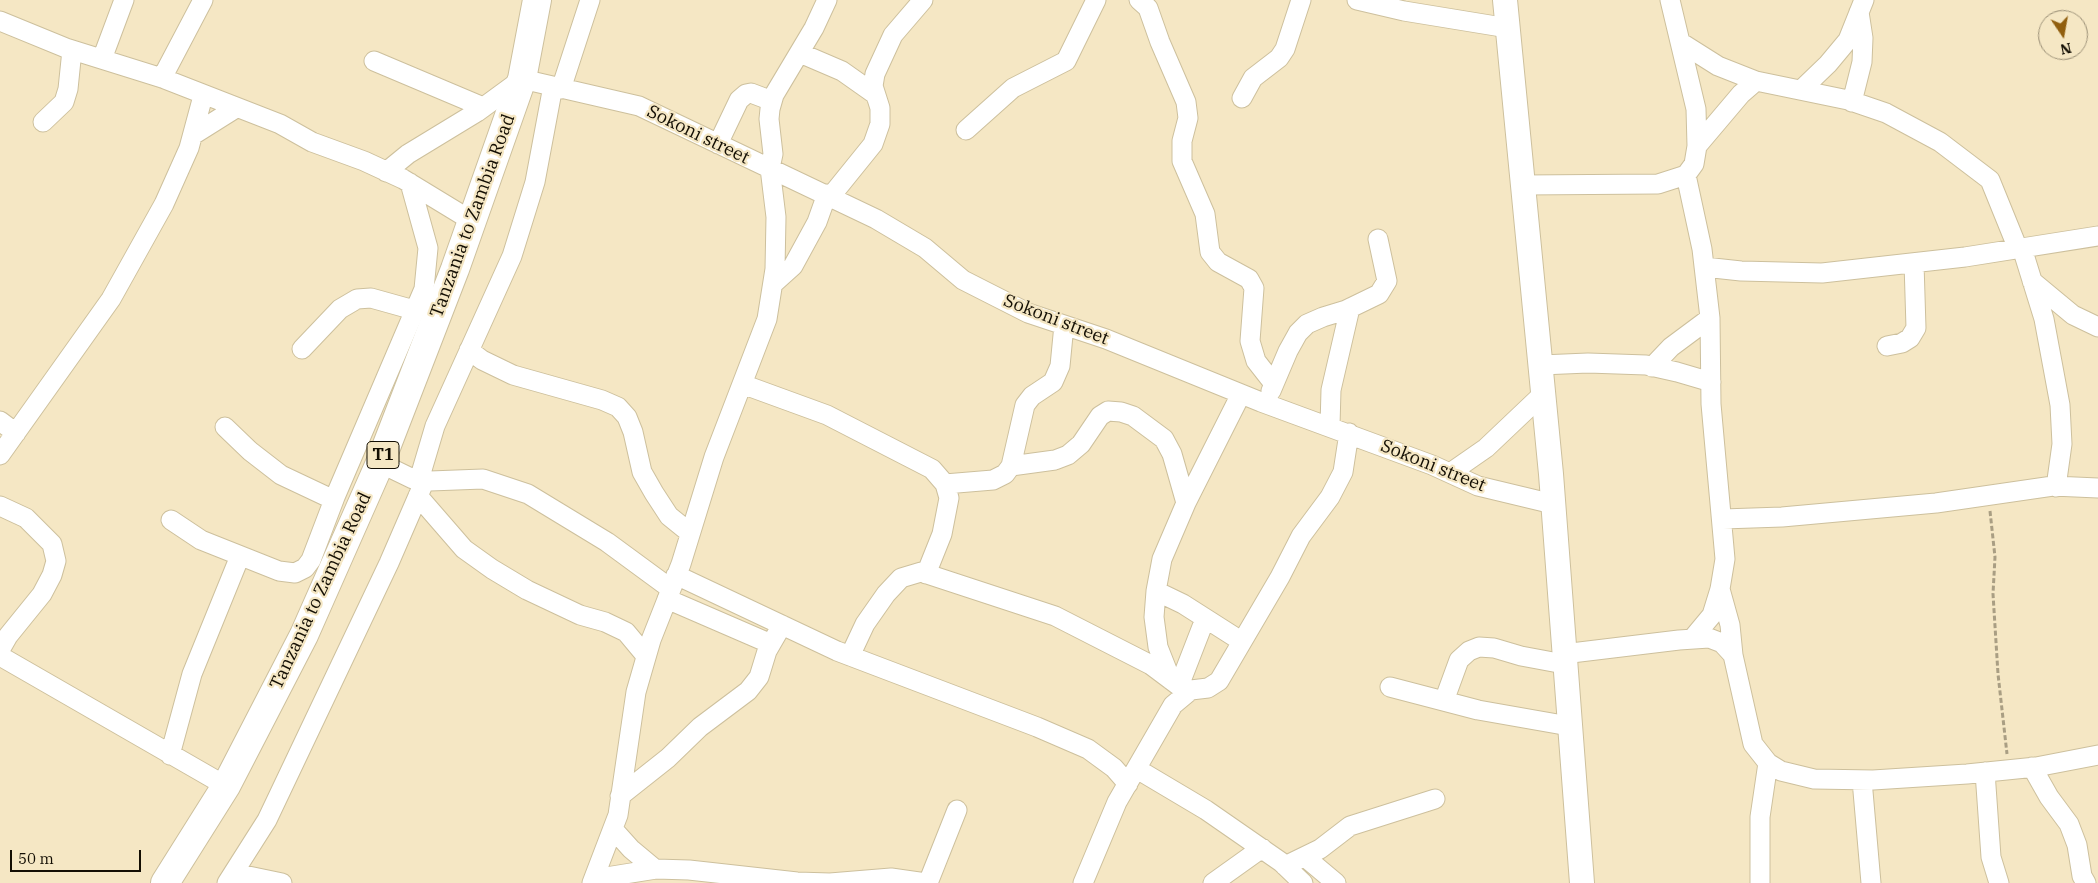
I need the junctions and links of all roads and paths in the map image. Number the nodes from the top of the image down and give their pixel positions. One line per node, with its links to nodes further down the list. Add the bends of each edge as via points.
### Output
1 (124, 0): 19 (street)
2 (203, 0): 21 (street)
3 (537, 0): 22 (highway, Tanzania to Zambia Road / T1)
4 (590, 0): 24 (street)
5 (826, 0): 18 (street)
6 (923, 0): 26 (street, via 893,35 875,74 873,86)
7 (1096, 0): 34 (street, via 1066,61 1012,88)
8 (1301, 0): 28 (street, via 1285,49 1279,58 1253,78)
9 (1357, 0): 15 (street)
10 (1506, 0): 15 (street)
11 (1670, 0): 16 (street)
12 (1147, 3): 64 (street, via 1186,102 1188,118 1182,140 1182,160 1205,214 1210,252 1218,262 1249,279 1254,288 1250,341 1256,361)
13 (1862, 6): 25 (street, via 1848,40); 30 (street, via 1862,62)
14 (0, 21): 17 (street)
15 (1508, 28): 42 (street)
16 (1680, 42): 23 (street, via 1718,66); 37 (street, via 1696,109)
17 (72, 50): 19 (street); 33 (street, via 64,102)
18 (800, 53): 26 (street, via 842,71); 29 (street)
19 (102, 59): 21 (street)
20 (374, 61): 31 (street)
21 (162, 78): 27 (street)
22 (522, 79): 24 (street, Sokoni street); 31 (street); 44 (highway, Tanzania to Zambia Road / T1)
23 (1756, 81): 25 (street); 37 (street, via 1735,100)
24 (557, 88): 36 (street, Sokoni street, via 639,106); 59 (street, via 535,182 512,256)
25 (1802, 89): 30 (street)
26 (876, 95): 43 (street, via 880,124 873,144)
27 (203, 96): 32 (street); 35 (street)
28 (1242, 98)
29 (772, 102): 36 (street, via 746,94 739,100); 38 (street, via 768,120 773,154)
30 (1852, 102): 47 (street, via 1886,114 1940,142 1990,180)
31 (483, 107): 39 (street, via 408,154)
32 (236, 108): 35 (street); 39 (street, via 280,124 312,142)
33 (43, 122)
34 (966, 130)
35 (193, 135): 71 (street, via 164,204 111,299)
36 (718, 144): 38 (street, Sokoni street)
37 (1697, 146): 40 (street, via 1694,164)
38 (770, 168): 43 (street, Sokoni street); 51 (street, via 776,217)
39 (386, 172): 41 (street)
40 (1686, 175): 42 (street, via 1658,184); 49 (street)
41 (410, 184): 44 (street); 53 (street, via 428,248 424,289)
42 (1524, 185): 60 (street)
43 (829, 195): 51 (street, via 794,266); 55 (street, Sokoni street, via 925,248 962,280 1028,314)
44 (472, 221): 74 (highway, Tanzania to Zambia Road / T1)
45 (2098, 236): 47 (street)
46 (1378, 239): 52 (street, via 1387,281 1379,294)
47 (2020, 248): 48 (street); 50 (street)
48 (1914, 263): 49 (street, via 1822,273); 57 (street, via 1916,328 1902,343)
49 (1704, 267): 54 (street)
50 (2032, 280): 56 (street, via 2073,315); 79 (street, via 2044,319 2060,405 2062,444)
51 (772, 284): 63 (street, via 767,319)
52 (1350, 308): 64 (street, via 1307,324 1298,333); 69 (street, via 1332,382)
53 (414, 310): 58 (street, via 371,298 357,299 340,309); 82 (street)
54 (1710, 318): 61 (street, via 1671,347); 62 (street)
55 (1064, 325): 66 (street, Sokoni street); 75 (street, via 1060,366 1053,382 1032,396 1025,405)
56 (2098, 327)
57 (1887, 346)
58 (302, 349)
59 (469, 350): 78 (street, via 435,426); 88 (street, via 513,375 618,407 633,432 642,472 654,493 669,516)
60 (1541, 365): 61 (street); 65 (street)
61 (1652, 366): 62 (street)
62 (1711, 382): 86 (street, via 1718,491)
63 (742, 384): 77 (street, via 827,415 932,469); 88 (street)
64 (1274, 384): 67 (street)
65 (1544, 393): 76 (street, via 1486,448); 84 (street)
66 (1241, 394): 67 (street, Sokoni street); 83 (street)
67 (1265, 404): 69 (street, Sokoni street)
68 (0, 421): 71 (street)
69 (1330, 426): 72 (street, Sokoni street)
70 (225, 427): 82 (street, via 282,475)
71 (16, 433): 73 (street)
72 (1350, 433): 76 (street, Sokoni street); 97 (street, via 1343,472 1330,497 1301,536 1284,571)
73 (0, 455)
74 (380, 463): 78 (street); 117 (highway, Tanzania to Zambia Road / T1, via 304,635)
75 (1011, 466): 77 (street, via 1005,474 993,480); 83 (street, via 1068,456 1081,444 1100,416 1108,411 1121,412 1133,416 1164,439 1172,454)
76 (1450, 473): 84 (street, Sokoni street, via 1478,486)
77 (945, 484): 90 (street, via 948,511)
78 (421, 485): 91 (street, via 483,480 528,494 608,542); 102 (street, via 464,548 527,590 626,632); 127 (street, via 390,563 308,736 266,820)
79 (2056, 487): 80 (street); 81 (street)
80 (2098, 488)
81 (1988, 497): 86 (street, via 1791,516); 113 (path, via 1995,557 1993,594 1998,674)
82 (334, 500): 89 (street, via 318,546 305,568 296,573 279,571)
83 (1186, 503): 93 (street, via 1162,559)
84 (1553, 504): 104 (street)
85 (0, 506): 99 (street, via 26,518 52,544 56,561 42,594)
86 (1723, 519): 92 (street, via 1725,559)
87 (171, 520): 89 (street, via 201,540)
88 (690, 533): 91 (street)
89 (240, 556): 109 (street, via 192,674)
90 (926, 574): 103 (street, via 910,574 901,578 886,594); 105 (street, via 1055,616 1151,666)
91 (671, 588): 95 (street); 98 (street); 102 (street)
92 (1720, 589): 96 (street, via 1712,615); 100 (street, via 1730,625)
93 (1156, 591): 94 (street); 105 (street, via 1154,617 1158,647)
94 (1205, 619): 97 (street); 105 (street)
95 (782, 624): 98 (street); 103 (street)
96 (1692, 639): 100 (street, via 1708,638 1722,643); 104 (street)
97 (1241, 641): 105 (street, via 1219,680 1208,688)
98 (771, 644): 118 (street, via 759,677 748,691)
99 (0, 650)
100 (1733, 654): 111 (street, via 1753,744)
101 (0, 656): 109 (street)
102 (646, 656): 118 (street, via 636,692)
103 (850, 656): 115 (street, via 1038,727)
104 (1564, 659): 107 (street, via 1521,656 1479,647 1459,660); 108 (street)
105 (1179, 686): 115 (street, via 1173,705)
106 (1390, 687): 107 (street)
107 (1444, 701): 108 (street)
108 (1569, 726): 137 (street)
109 (170, 755): 117 (street)
110 (2098, 755): 112 (street)
111 (1768, 764): 116 (street, via 1781,771 1814,779); 138 (street, via 1760,817)
112 (2032, 767): 113 (street); 141 (street, via 2069,824)
113 (2010, 770): 114 (street)
114 (1985, 772): 116 (street); 140 (street, via 1991,857)
115 (1133, 776): 122 (street, via 1206,810); 133 (street, via 1117,802)
116 (1862, 780): 139 (street)
117 (226, 786): 129 (highway, Tanzania to Zambia Road / T1)
118 (620, 796): 121 (street)
119 (1436, 799): 123 (street, via 1350,826)
120 (956, 810): 132 (street)
121 (613, 829): 125 (street); 128 (street)
122 (1262, 848): 124 (street); 134 (street)
123 (1305, 857): 124 (street); 136 (street)
124 (1285, 866): 135 (street)
125 (655, 869): 128 (street); 131 (street)
126 (2098, 876): 142 (street)
127 (230, 878): 130 (street)
128 (593, 881)
129 (165, 883)
130 (282, 883)
131 (806, 883): 132 (street, via 891,878)
132 (927, 883)
133 (1083, 883)
134 (1214, 883)
135 (1303, 883)
136 (1336, 883)
137 (1582, 883)
138 (1760, 883)
139 (1871, 883)
140 (1999, 883)
141 (2086, 883)
142 (2094, 883)

